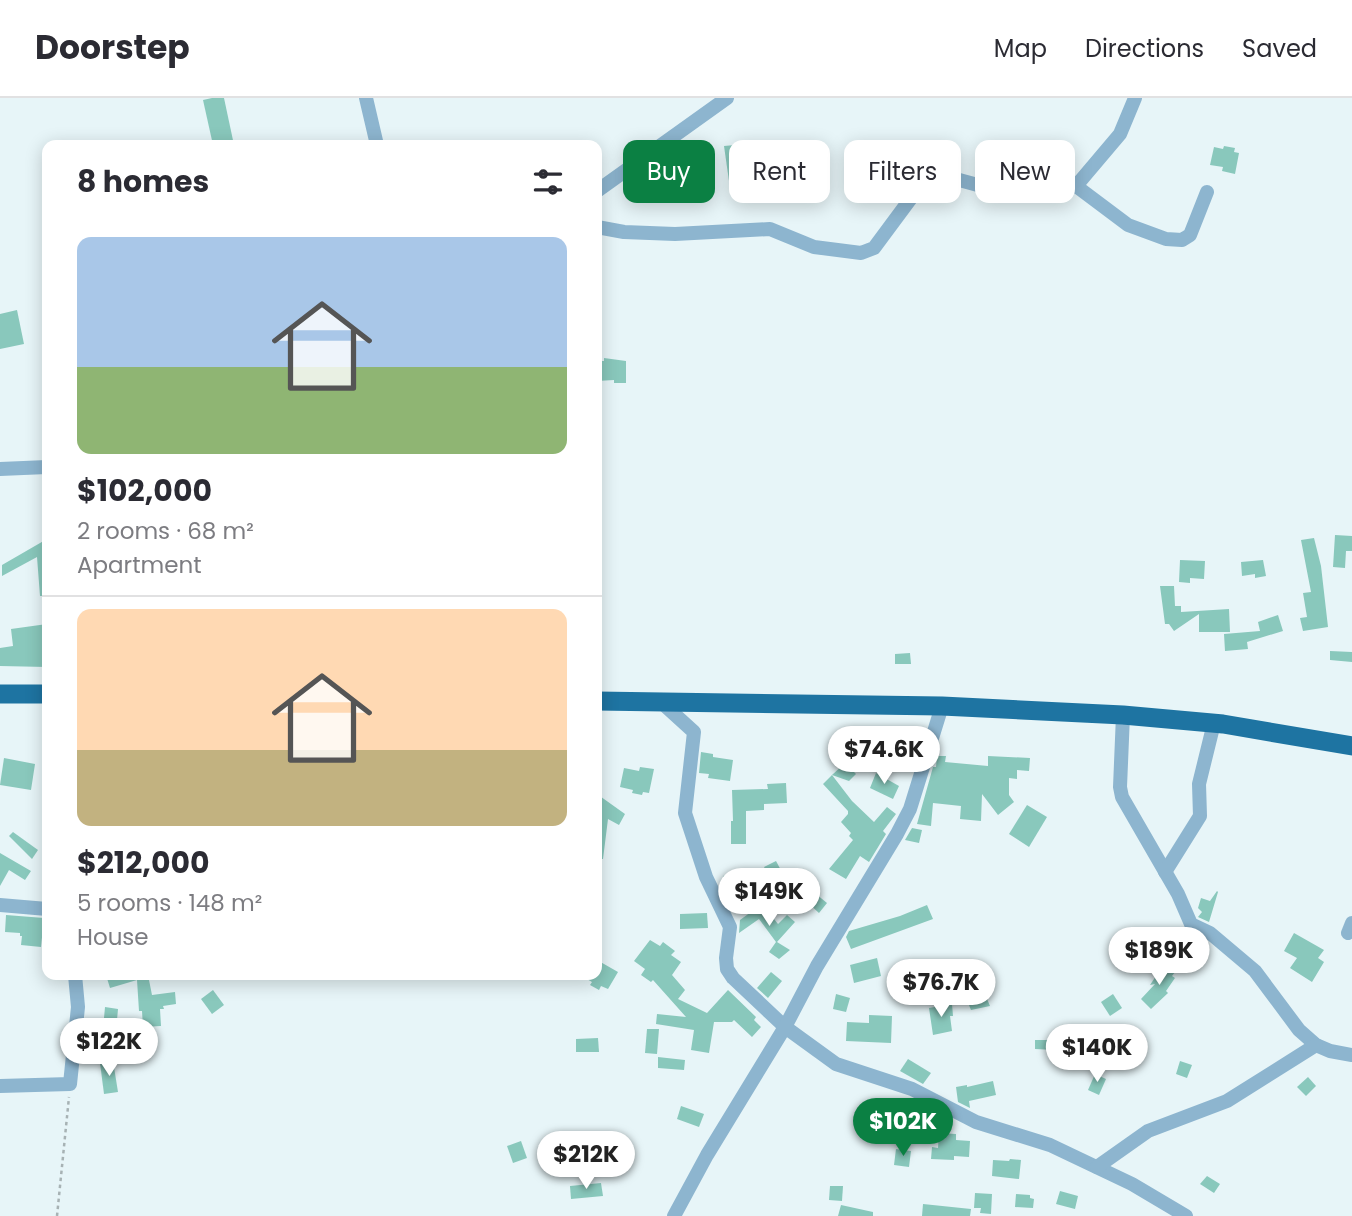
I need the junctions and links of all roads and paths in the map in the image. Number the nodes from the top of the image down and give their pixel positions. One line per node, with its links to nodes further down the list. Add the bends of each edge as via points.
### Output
1 (366, 98): 4 (street)
2 (727, 98): 6 (street)
3 (1135, 98): 5 (street, via 1119,134)
4 (376, 140)
5 (1076, 186): 7 (street, via 1128,225 1182,240 1190,235); 8 (street, via 995,188 952,178 929,179 874,248 861,253 814,247 770,229 675,234)
6 (602, 187)
7 (1206, 192)
8 (602, 228)
9 (42, 467): 10 (street)
10 (0, 469)
11 (0, 694): 12 (highway)
12 (42, 694)
13 (602, 701): 14 (highway)
14 (661, 702): 15 (highway); 23 (street, via 694,732 685,813 706,877 730,926 727,969)
15 (942, 706): 16 (highway); 23 (street, via 910,809)
16 (1123, 715): 17 (highway); 19 (street, via 1122,797)
17 (1213, 723): 18 (highway); 19 (street, via 1199,784 1200,816)
18 (1352, 746)
19 (1165, 872): 24 (street, via 1191,924 1210,933 1255,971 1299,1030)
20 (0, 905): 21 (street)
21 (42, 909)
22 (75, 980): 26 (street, via 78,1007)
23 (785, 1027): 28 (street, via 836,1064 912,1088 976,1122 1051,1145); 30 (street)
24 (1317, 1045): 25 (street); 28 (street, via 1227,1101 1148,1131)
25 (1352, 1055)
26 (70, 1084): 27 (street); 29 (path)
27 (0, 1086)
28 (1097, 1167): 31 (street)
29 (57, 1216)
30 (674, 1216)
31 (1186, 1216)

